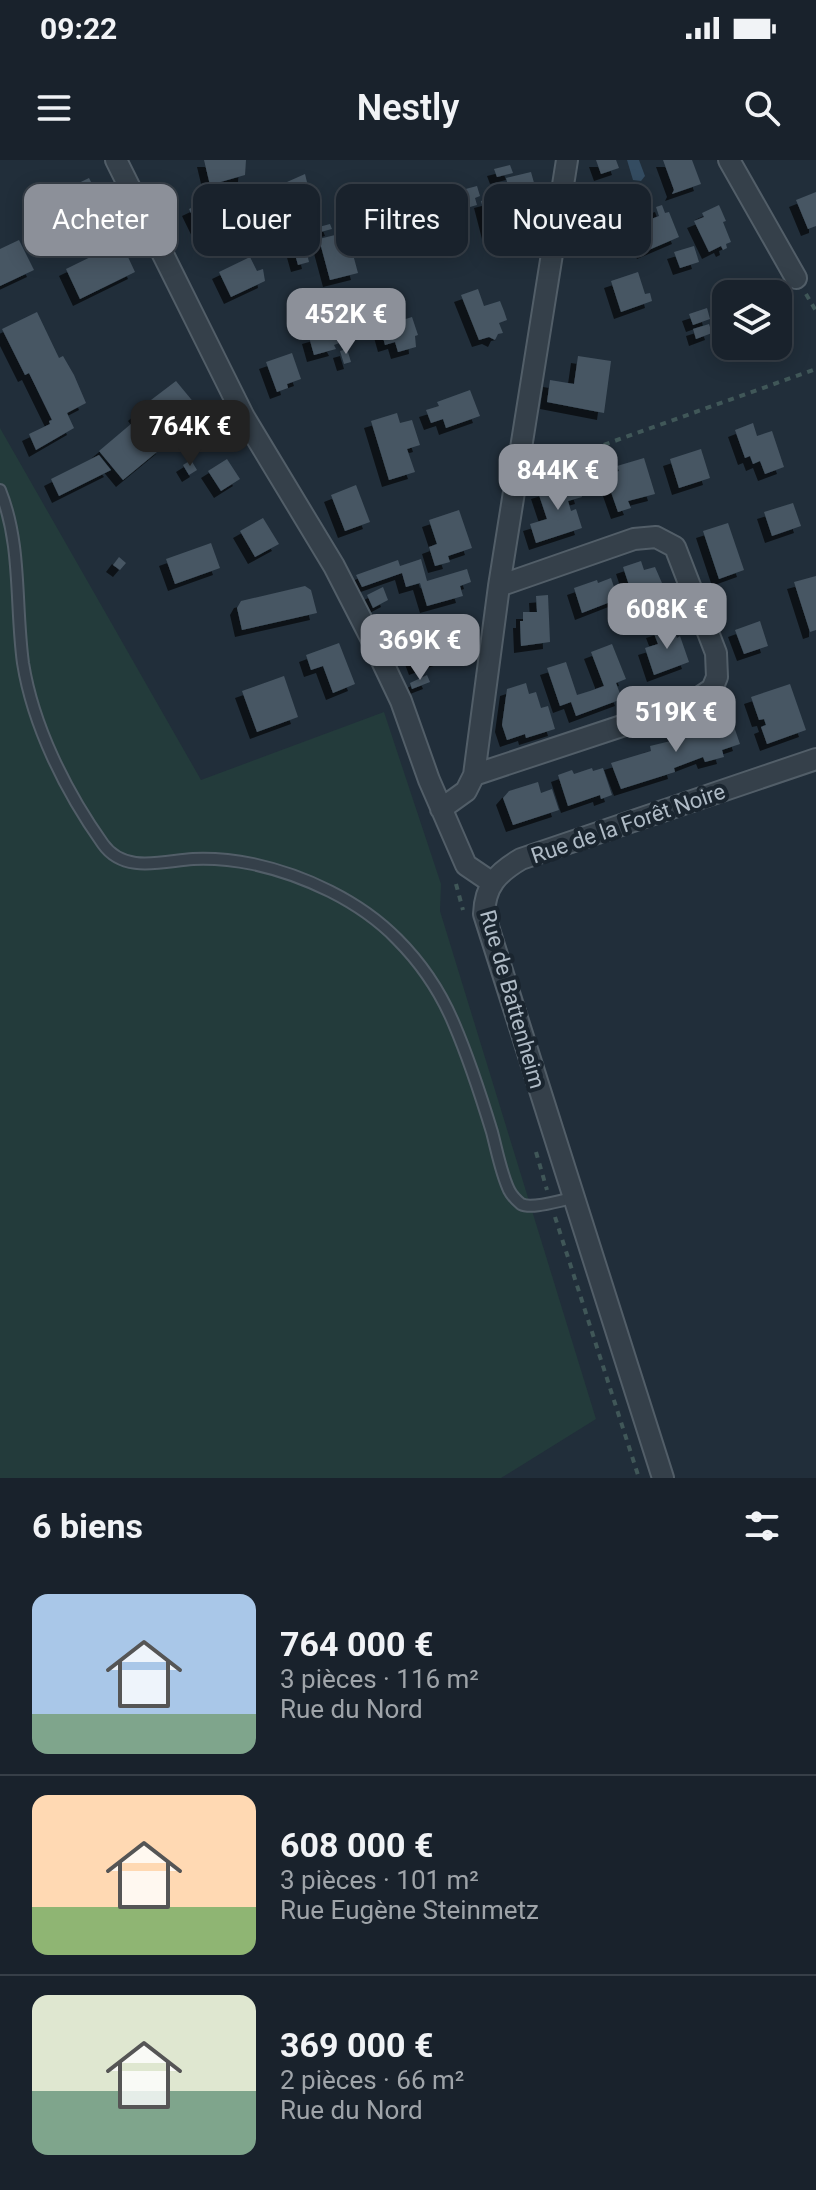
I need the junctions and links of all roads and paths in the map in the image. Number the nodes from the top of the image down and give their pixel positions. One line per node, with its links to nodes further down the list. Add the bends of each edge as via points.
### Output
1 (116, 160): 11 (street, Rue de Battenheim, via 244,417 371,638)
2 (567, 160): 6 (street)
3 (729, 160): 4 (street)
4 (796, 278)
5 (816, 369): 6 (path)
6 (515, 476): 8 (street)
7 (0, 490): 13 (lane, via 14,546 29,691 80,809 110,853 146,864 220,859 254,865 290,874 370,917 418,963 453,1021 510,1191 527,1206)
8 (499, 586): 10 (street); 10 (street, via 634,539 668,542 680,555 711,639 717,677 712,689 691,703)
9 (816, 759): 12 (street, Rue de la Forêt Noire, via 521,859)
10 (474, 775): 11 (street, via 466,791)
11 (441, 809): 12 (street, Rue de Battenheim, via 466,865)
12 (491, 882): 13 (street, Rue de Battenheim, via 484,914)
13 (574, 1198): 14 (street, Rue de Battenheim)
14 (663, 1478)

